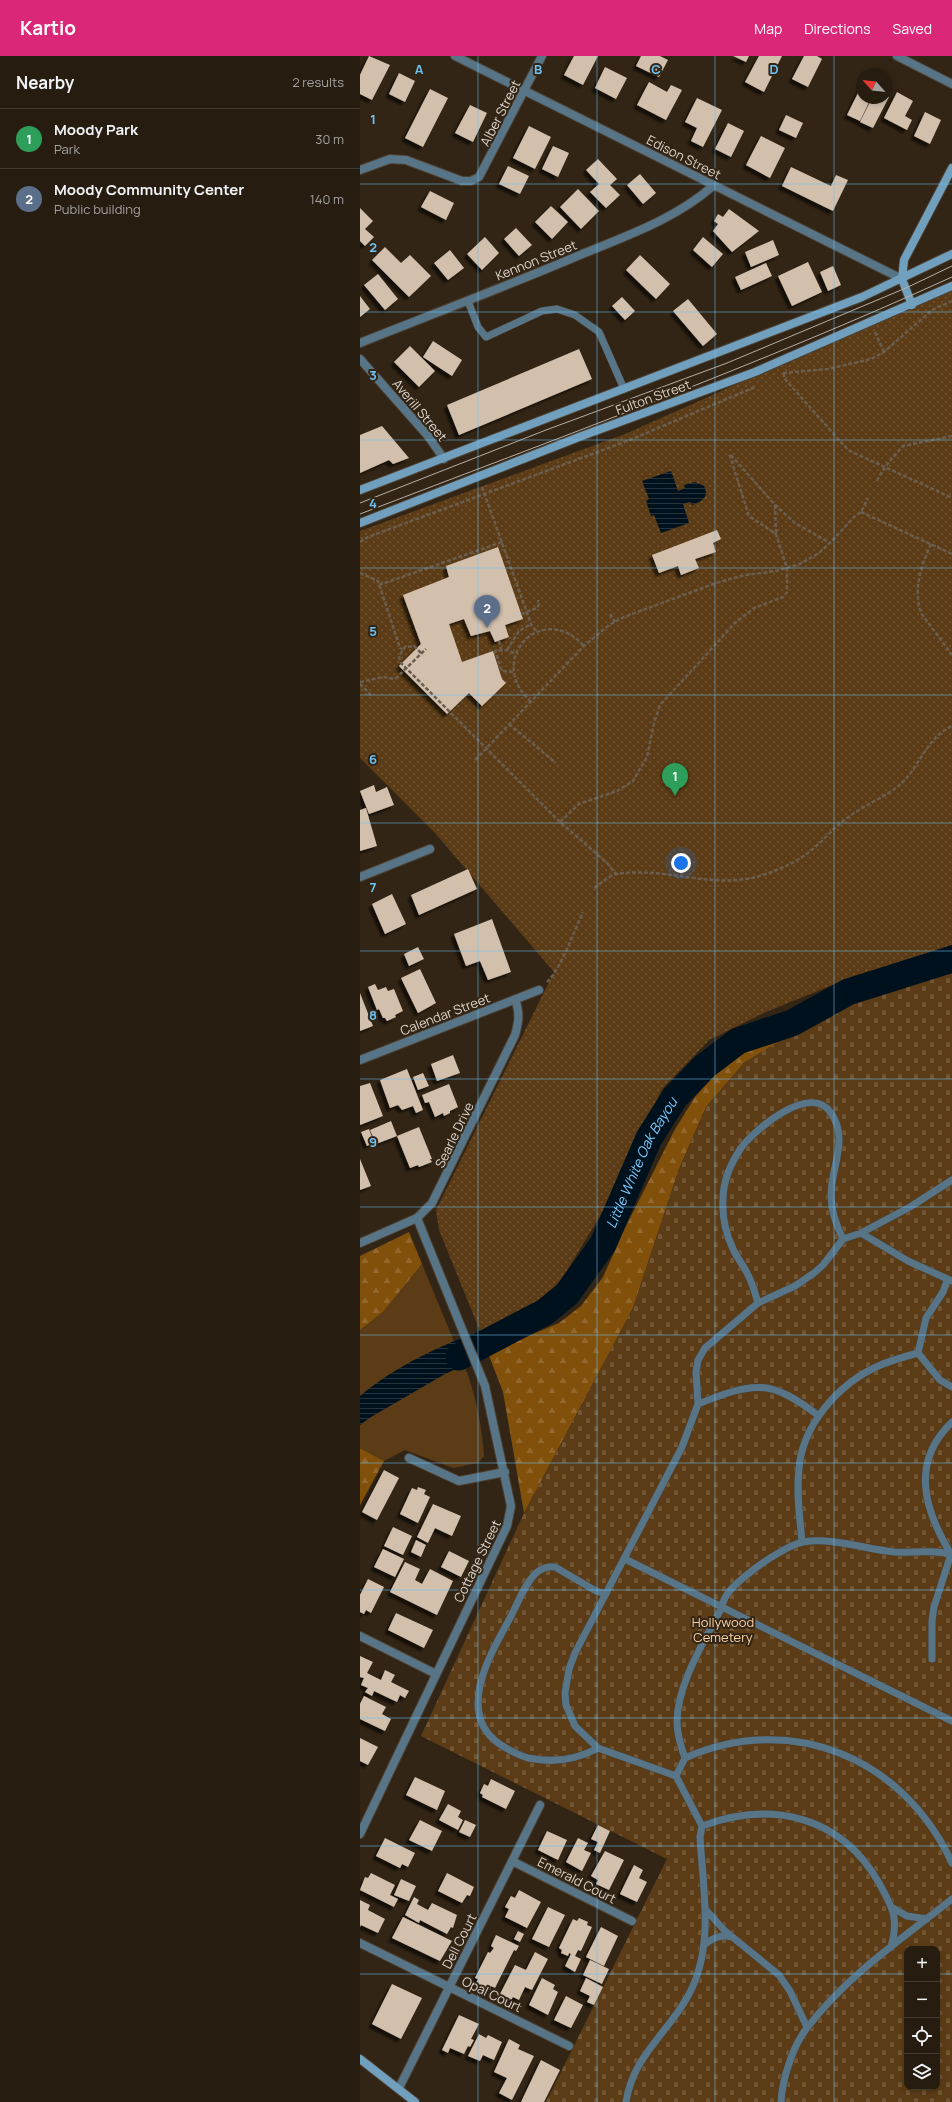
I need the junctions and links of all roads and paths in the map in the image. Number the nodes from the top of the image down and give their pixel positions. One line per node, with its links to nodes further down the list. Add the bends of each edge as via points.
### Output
1 (454, 56): 5 (street, Edison Street)
2 (542, 56): 5 (street, Alber Street)
3 (897, 56): 4 (street)
4 (952, 84)
5 (525, 90): 7 (street, Alber Street, via 490,160 479,177 471,181 462,181 406,160 390,159); 8 (street, Edison Street)
6 (952, 168): 10 (main road, via 904,260)
7 (360, 170)
8 (714, 185): 10 (street, Edison Street); 12 (street, Kennon Street, via 678,212)
9 (952, 254): 10 (main road, Fulton Street)
10 (902, 279): 14 (main road); 22 (main road, Fulton Street, via 862,297)
11 (952, 286): 14 (main road, Fulton Street)
12 (468, 300): 16 (street, Kennon Street); 22 (lane, via 478,327 486,337 542,311 557,309 575,315 599,332)
13 (952, 301): 17 (path, via 925,315)
14 (912, 305): 34 (main road, Fulton Street, via 755,372 579,437)
15 (875, 332): 17 (path)
16 (360, 343)
17 (884, 352): 19 (path, via 871,359 849,365)
18 (360, 360): 24 (street, Averill Street, via 428,436)
19 (784, 373): 20 (path); 25 (path, via 784,378 848,450)
20 (778, 376)
21 (755, 387): 29 (path, via 630,440)
22 (624, 389): 24 (main road, Fulton Street)
23 (952, 436): 25 (path, via 903,446 890,463)
24 (444, 459): 28 (main road, Fulton Street)
25 (883, 467): 26 (path); 31 (path)
26 (877, 481)
27 (480, 482): 29 (path)
28 (360, 490)
29 (484, 495): 36 (path); 37 (path)
30 (868, 498): 33 (path)
31 (952, 498)
32 (775, 505): 35 (path); 35 (path, via 729,454 749,516); 38 (path, via 795,522)
33 (861, 512): 38 (path); 39 (path)
34 (360, 523)
35 (776, 534): 41 (path)
36 (360, 542)
37 (502, 542): 43 (path); 45 (path)
38 (830, 543): 41 (path, via 804,562)
39 (931, 544): 40 (path); 59 (path, via 916,589 918,605)
40 (952, 554)
41 (787, 568): 48 (path, via 745,574 716,583); 70 (path, via 788,588 785,594 754,608 735,623 660,705 647,758 633,781 617,791 579,804)
42 (360, 573): 43 (path, via 378,581)
43 (380, 585): 53 (path)
44 (538, 600): 45 (path, via 539,606)
45 (527, 612): 46 (path); 49 (path)
46 (521, 614)
47 (610, 614): 48 (path)
48 (615, 622): 52 (path)
49 (531, 624): 50 (path); 56 (path, via 519,631)
50 (537, 632): 52 (path, via 559,630 574,636); 58 (path, via 525,639)
51 (498, 641): 55 (path)
52 (584, 646): 64 (path)
53 (402, 649): 57 (path, via 414,646); 60 (path, via 399,659)
54 (426, 649): 57 (path)
55 (501, 649): 56 (path); 61 (path, via 495,651 502,671)
56 (507, 650): 58 (path)
57 (421, 653): 60 (path)
58 (516, 654): 61 (path)
59 (952, 655)
60 (406, 668): 62 (path, via 394,679 382,677); 67 (path)
61 (513, 672): 64 (path, via 519,688)
62 (360, 683): 63 (path)
63 (372, 695)
64 (530, 702): 65 (path)
65 (509, 724): 67 (path); 69 (path)
66 (952, 726): 72 (path, via 931,742 902,783 850,816 812,849 787,866 764,875 715,882 666,873)
67 (486, 749): 68 (path); 70 (path)
68 (475, 760)
69 (556, 763)
70 (560, 822): 72 (path)
71 (430, 848): 73 (street)
72 (616, 874): 74 (path)
73 (360, 877)
74 (594, 888)
75 (583, 912): 76 (path, via 551,979)
76 (539, 990): 77 (street, Calendar Street)
77 (515, 999): 78 (street, Calendar Street); 80 (street, Searle Drive, via 520,1013 519,1020 504,1059 432,1203)
78 (360, 1060)
79 (952, 1180): 81 (lane, via 910,1207)
80 (417, 1218): 83 (street, Searle Drive); 92 (street, Cottage Street, via 479,1369)
81 (861, 1233): 82 (lane); 84 (lane, via 894,1254)
82 (843, 1239): 85 (lane, via 823,1265 805,1281); 85 (lane, via 833,1215 831,1196 839,1151 837,1122 823,1105 805,1102 763,1125 741,1148 732,1164 723,1192 725,1226 733,1249 748,1274)
83 (360, 1243)
84 (950, 1281): 86 (lane, via 926,1318)
85 (758, 1303): 88 (lane, via 705,1348 698,1360 696,1372)
86 (918, 1353): 87 (lane, via 940,1380); 89 (lane, via 880,1366 855,1379)
87 (952, 1387)
88 (698, 1404): 89 (lane, via 745,1388 762,1387 779,1390); 95 (lane, via 682,1447)
89 (819, 1416): 93 (lane, via 808,1436 799,1468)
90 (952, 1422): 94 (lane, via 932,1448 926,1466 925,1486 931,1516)
91 (409, 1458): 92 (street, via 458,1481)
92 (505, 1472): 100 (street, Cottage Street, via 511,1506 510,1520)
93 (802, 1542): 94 (lane, via 825,1541 893,1552); 97 (lane, via 765,1561 743,1578 727,1594)
94 (952, 1554): 99 (lane, via 934,1607)
95 (625, 1558): 96 (lane); 97 (lane)
96 (606, 1594): 102 (lane, via 575,1653 565,1693 566,1705 575,1726); 102 (lane, via 596,1591 555,1567 549,1566 537,1572 492,1650 478,1698 478,1712 487,1733 516,1754 554,1761 577,1757)
97 (722, 1607): 101 (lane); 103 (lane, via 695,1660 680,1700 678,1735)
98 (360, 1636): 100 (street)
99 (932, 1658)
100 (436, 1674): 107 (street, Cottage Street)
101 (952, 1722)
102 (598, 1748): 104 (lane)
103 (685, 1758): 104 (lane); 109 (lane, via 740,1741 771,1739 795,1741 854,1759 886,1778 902,1792 942,1841)
104 (676, 1776): 106 (lane)
105 (540, 1805): 108 (street, Dell Court)
106 (702, 1826): 111 (lane, via 717,1821 763,1814 782,1815 818,1824 848,1843 859,1855); 112 (lane, via 700,1837)
107 (360, 1834)
108 (512, 1861): 114 (street, Emerald Court); 119 (street, Dell Court)
109 (952, 1863)
110 (952, 1899): 113 (lane)
111 (893, 1908): 113 (lane, via 907,1916); 118 (lane, via 895,1917)
112 (705, 1909): 115 (lane); 117 (lane)
113 (927, 1919): 118 (lane)
114 (632, 1921)
115 (733, 1937): 117 (lane, via 721,1936); 120 (lane, via 779,1975 790,1991)
116 (360, 1943): 119 (street, Opal Court)
117 (704, 1945): 125 (lane, via 689,1995 636,2069)
118 (891, 1947): 120 (lane, via 853,1978)
119 (449, 1987): 121 (street, Opal Court); 123 (street, Dell Court)
120 (807, 2027): 126 (lane, via 789,2065)
121 (569, 2046)
122 (360, 2059): 123 (main road)
123 (399, 2088): 124 (main road)
124 (415, 2102)
125 (626, 2102)
126 (781, 2102)

